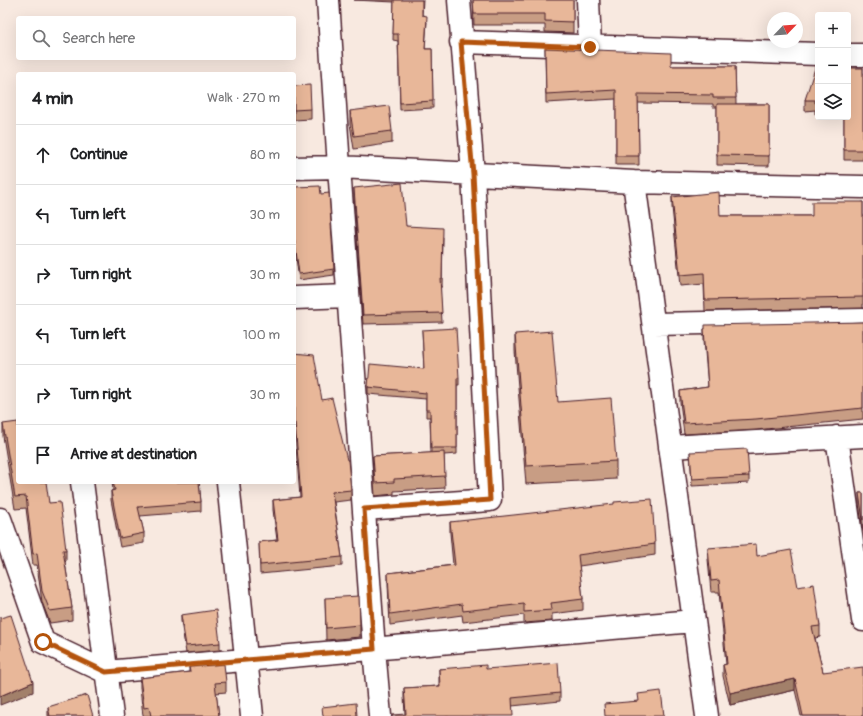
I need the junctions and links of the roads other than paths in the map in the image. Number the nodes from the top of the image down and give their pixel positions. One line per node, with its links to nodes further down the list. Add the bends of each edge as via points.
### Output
1 (328, 0): 10 (street)
2 (459, 0): 4 (street)
3 (588, 0): 5 (street)
4 (461, 42): 5 (street); 11 (street)
5 (590, 47): 6 (street)
6 (815, 54)
7 (851, 55): 8 (street)
8 (863, 55)
9 (296, 168): 10 (street)
10 (339, 168): 11 (street); 14 (street)
11 (473, 174): 12 (street); 23 (street, via 490,500)
12 (634, 182): 13 (street); 17 (street)
13 (863, 187)
14 (348, 296): 15 (street); 23 (street)
15 (296, 298)
16 (863, 320): 17 (street)
17 (654, 324): 20 (street)
18 (863, 436): 19 (street)
19 (837, 437): 20 (street); 25 (street)
20 (670, 447): 26 (street)
21 (82, 484): 29 (street)
22 (228, 484): 28 (street)
23 (364, 509): 27 (street)
24 (0, 519): 29 (street, via 43,642)
25 (863, 620)
26 (694, 621): 27 (street); 33 (street)
27 (374, 649): 28 (street); 32 (street)
28 (245, 660): 29 (street); 31 (street)
29 (106, 672): 30 (street)
30 (112, 716)
31 (252, 716)
32 (380, 716)
33 (707, 716)

